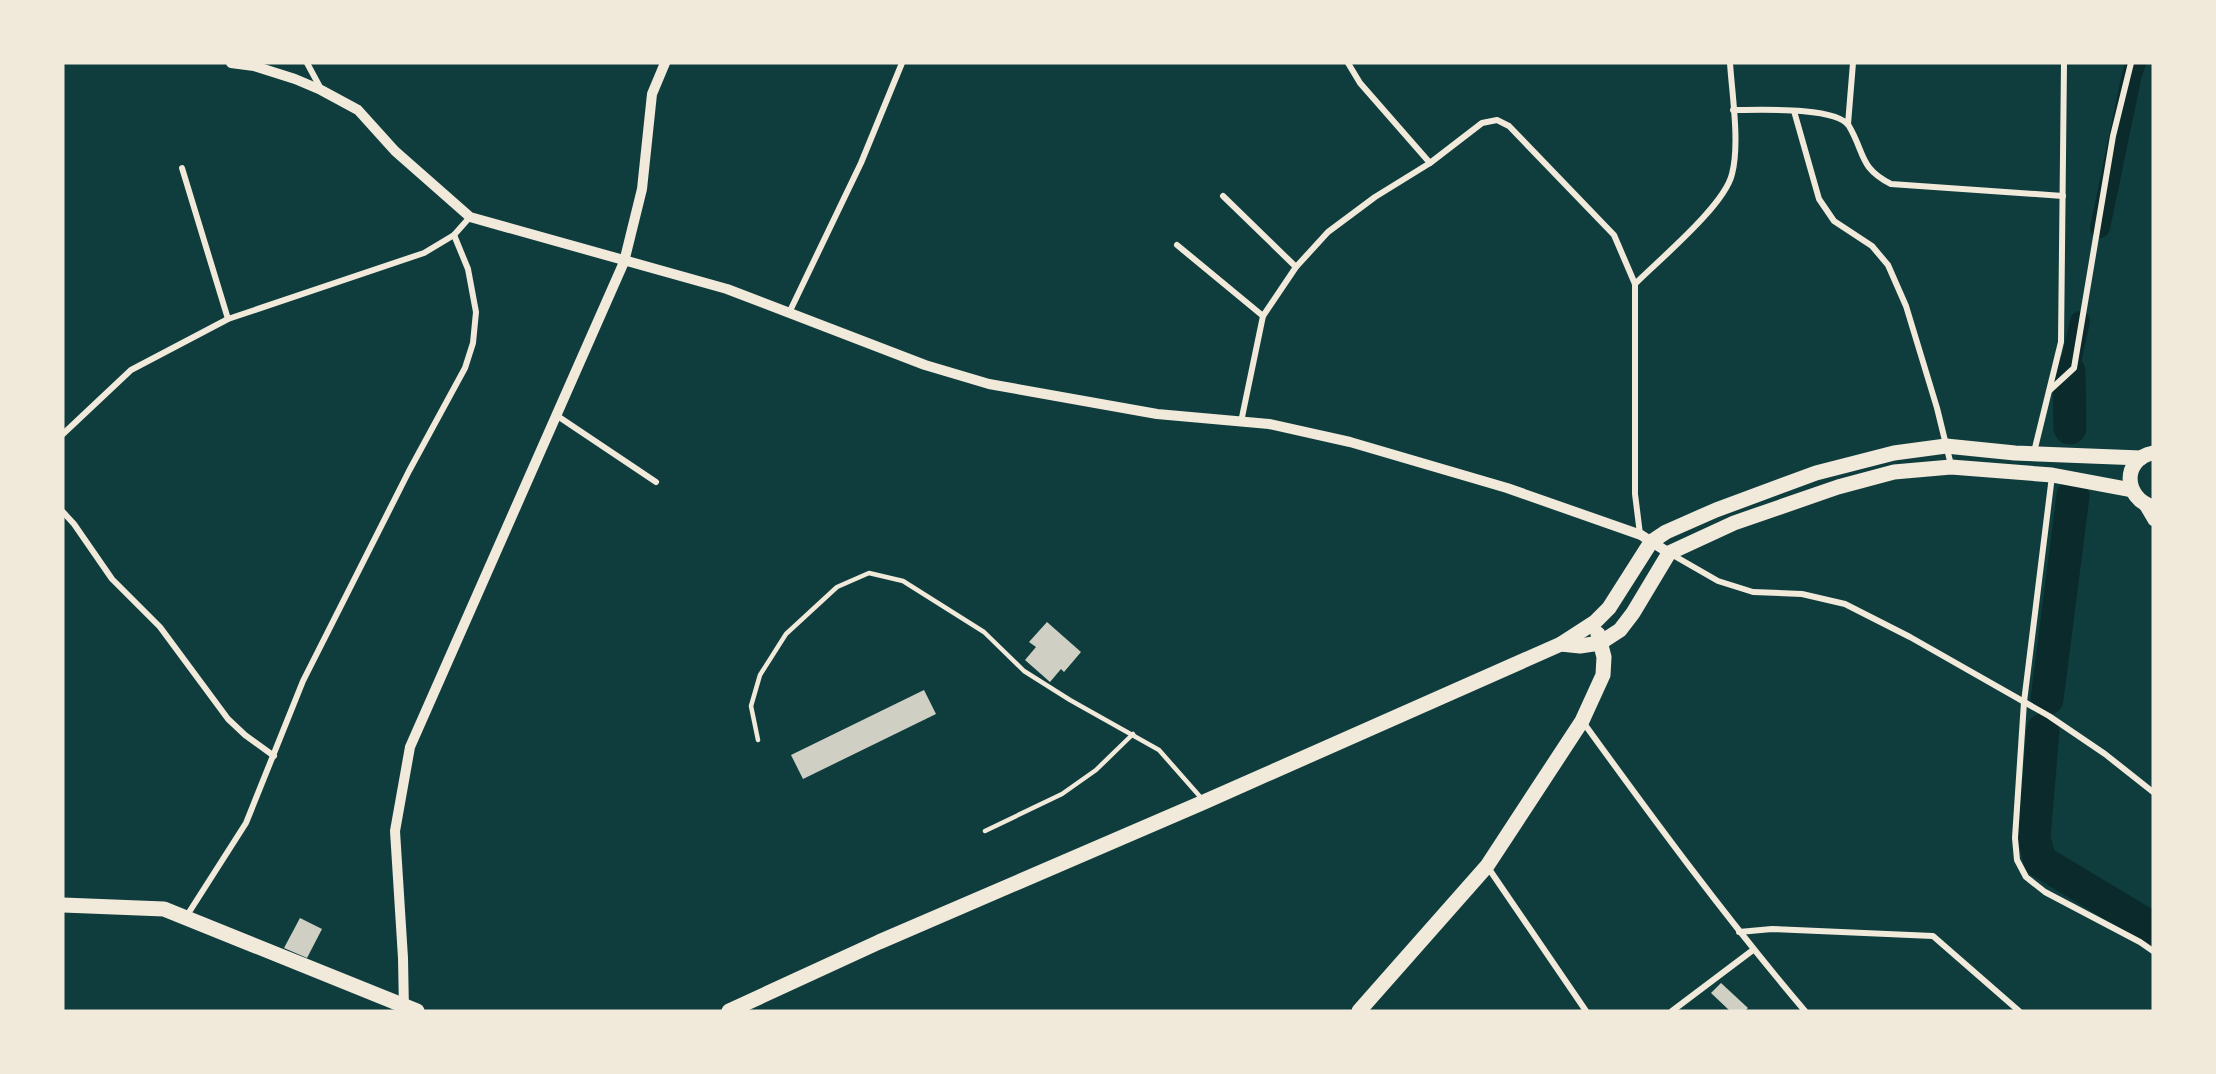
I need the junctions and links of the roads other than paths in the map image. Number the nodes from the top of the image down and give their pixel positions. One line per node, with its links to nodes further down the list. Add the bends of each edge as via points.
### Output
1 (231, 63): 10 (street, via 254,66)
2 (307, 63): 10 (street)
3 (664, 63): 21 (street, via 652,94 642,189)
4 (902, 63): 24 (street, via 861,163)
5 (1348, 63): 14 (street, via 1360,83)
6 (1730, 63): 11 (street)
7 (1853, 63): 13 (street)
8 (2064, 63): 17 (street)
9 (2131, 63): 27 (street, via 2113,136 2074,368)
10 (321, 90): 18 (street, via 358,110 395,151)
11 (1732, 110): 12 (street); 23 (street, via 1732,174 1719,201)
12 (1794, 111): 13 (street, via 1836,115); 31 (street, via 1819,199 1834,220 1872,246 1888,265 1906,306)
13 (1848, 124): 17 (street, via 1875,176 1891,184)
14 (1430, 163): 22 (street, via 1328,232); 23 (street, via 1482,123 1497,120 1509,126 1614,236)
15 (182, 168): 26 (street)
16 (1223, 196): 22 (street)
17 (2063, 196): 27 (street, via 2061,342)
18 (470, 218): 19 (street); 21 (street)
19 (454, 236): 26 (street, via 424,253); 50 (street, via 468,269 476,312 473,343 465,368 303,681)
20 (1177, 245): 25 (street)
21 (624, 262): 24 (street, via 727,289); 28 (street)
22 (1296, 267): 25 (street)
23 (1635, 284): 41 (street, via 1635,494)
24 (789, 313): 29 (street, via 925,365 989,384 1157,414)
25 (1263, 316): 29 (street)
26 (228, 319): 30 (street, via 131,370)
27 (2049, 391): 32 (street)
28 (556, 415): 36 (street); 60 (street, via 410,747 395,831)
29 (1241, 422): 41 (street, via 1269,424 1350,442 1507,489)
30 (63, 435)
31 (1946, 446): 32 (main road); 34 (street); 41 (main road, via 1894,453 1816,473)
32 (2033, 454): 33 (main road)
33 (2147, 455): 37 (main road, via 2131,472)
34 (1951, 467): 35 (main road); 42 (main road, via 1894,472 1838,487 1734,523)
35 (2052, 475): 37 (main road); 46 (street)
36 (656, 482)
37 (2132, 490): 38 (main road)
38 (2148, 505): 40 (street)
39 (63, 512): 50 (street, via 112,579 160,627 228,719)
40 (2153, 521)
41 (1646, 538): 42 (street); 43 (main road, via 1609,608)
42 (1669, 553): 44 (main road, via 1633,614 1620,630); 46 (street, via 1718,581 1753,592 1802,594 1845,604)
43 (1595, 622): 44 (main road); 45 (main road)
44 (1600, 643): 45 (main road); 47 (main road, via 1603,675)
45 (1561, 644): 52 (main road)
46 (2024, 702): 51 (street, via 2105,754); 59 (street, via 2014,838 2017,860 2026,877 2045,892)
47 (1582, 721): 54 (main road); 57 (street)
48 (1133, 734): 49 (lane, via 1024,671 984,632 903,581 869,573 837,587 786,634 760,675 751,706); 52 (lane, via 1159,750); 53 (lane, via 1096,770 1062,794)
49 (758, 740)
50 (274, 756): 56 (street, via 246,823)
51 (2153, 792)
52 (1204, 802): 61 (main road)
53 (985, 831)
54 (1487, 866): 62 (main road); 63 (street)
55 (63, 905): 56 (main road, via 164,909)
56 (186, 918): 60 (main road)
57 (1739, 932): 58 (street); 66 (street, via 1772,929 1933,936)
58 (1753, 950): 64 (street); 65 (street)
59 (2153, 951)
60 (408, 1010)
61 (729, 1011)
62 (1359, 1011)
63 (1586, 1011)
64 (1672, 1011)
65 (1805, 1011)
66 (2019, 1011)

